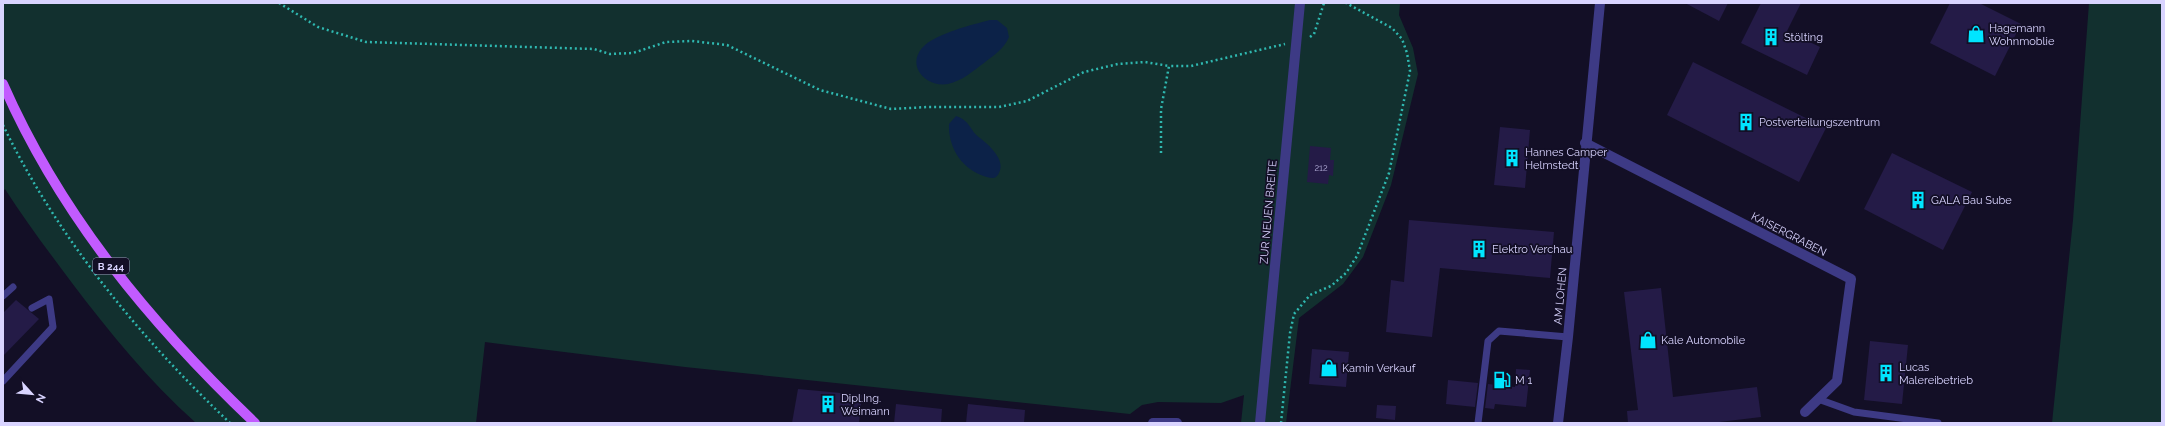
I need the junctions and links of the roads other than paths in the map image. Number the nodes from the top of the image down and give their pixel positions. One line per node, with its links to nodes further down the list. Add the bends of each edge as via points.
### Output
1 (1300, 3): 15 (street, ZUR NEUEN BREITE)
2 (1600, 3): 4 (street, AM LOHEN)
3 (3, 84): 12 (main road, B 244, via 18,118 82,227 128,289 177,346)
4 (1585, 144): 8 (street, AM LOHEN); 10 (street, KAISERGRABEN, via 1852,279 1836,381)
5 (13, 286): 6 (lane)
6 (3, 296)
7 (32, 308): 9 (lane, via 49,299 53,327)
8 (1568, 338): 16 (lane, via 1499,331 1488,341); 17 (street, AM LOHEN)
9 (3, 382)
10 (1818, 399): 11 (street, KAISERGRABEN); 18 (lane, via 1854,412)
11 (1804, 412)
12 (255, 423)
13 (1153, 423): 14 (street)
14 (1177, 423)
15 (1260, 423)
16 (1478, 423)
17 (1558, 423)
18 (1938, 423)

